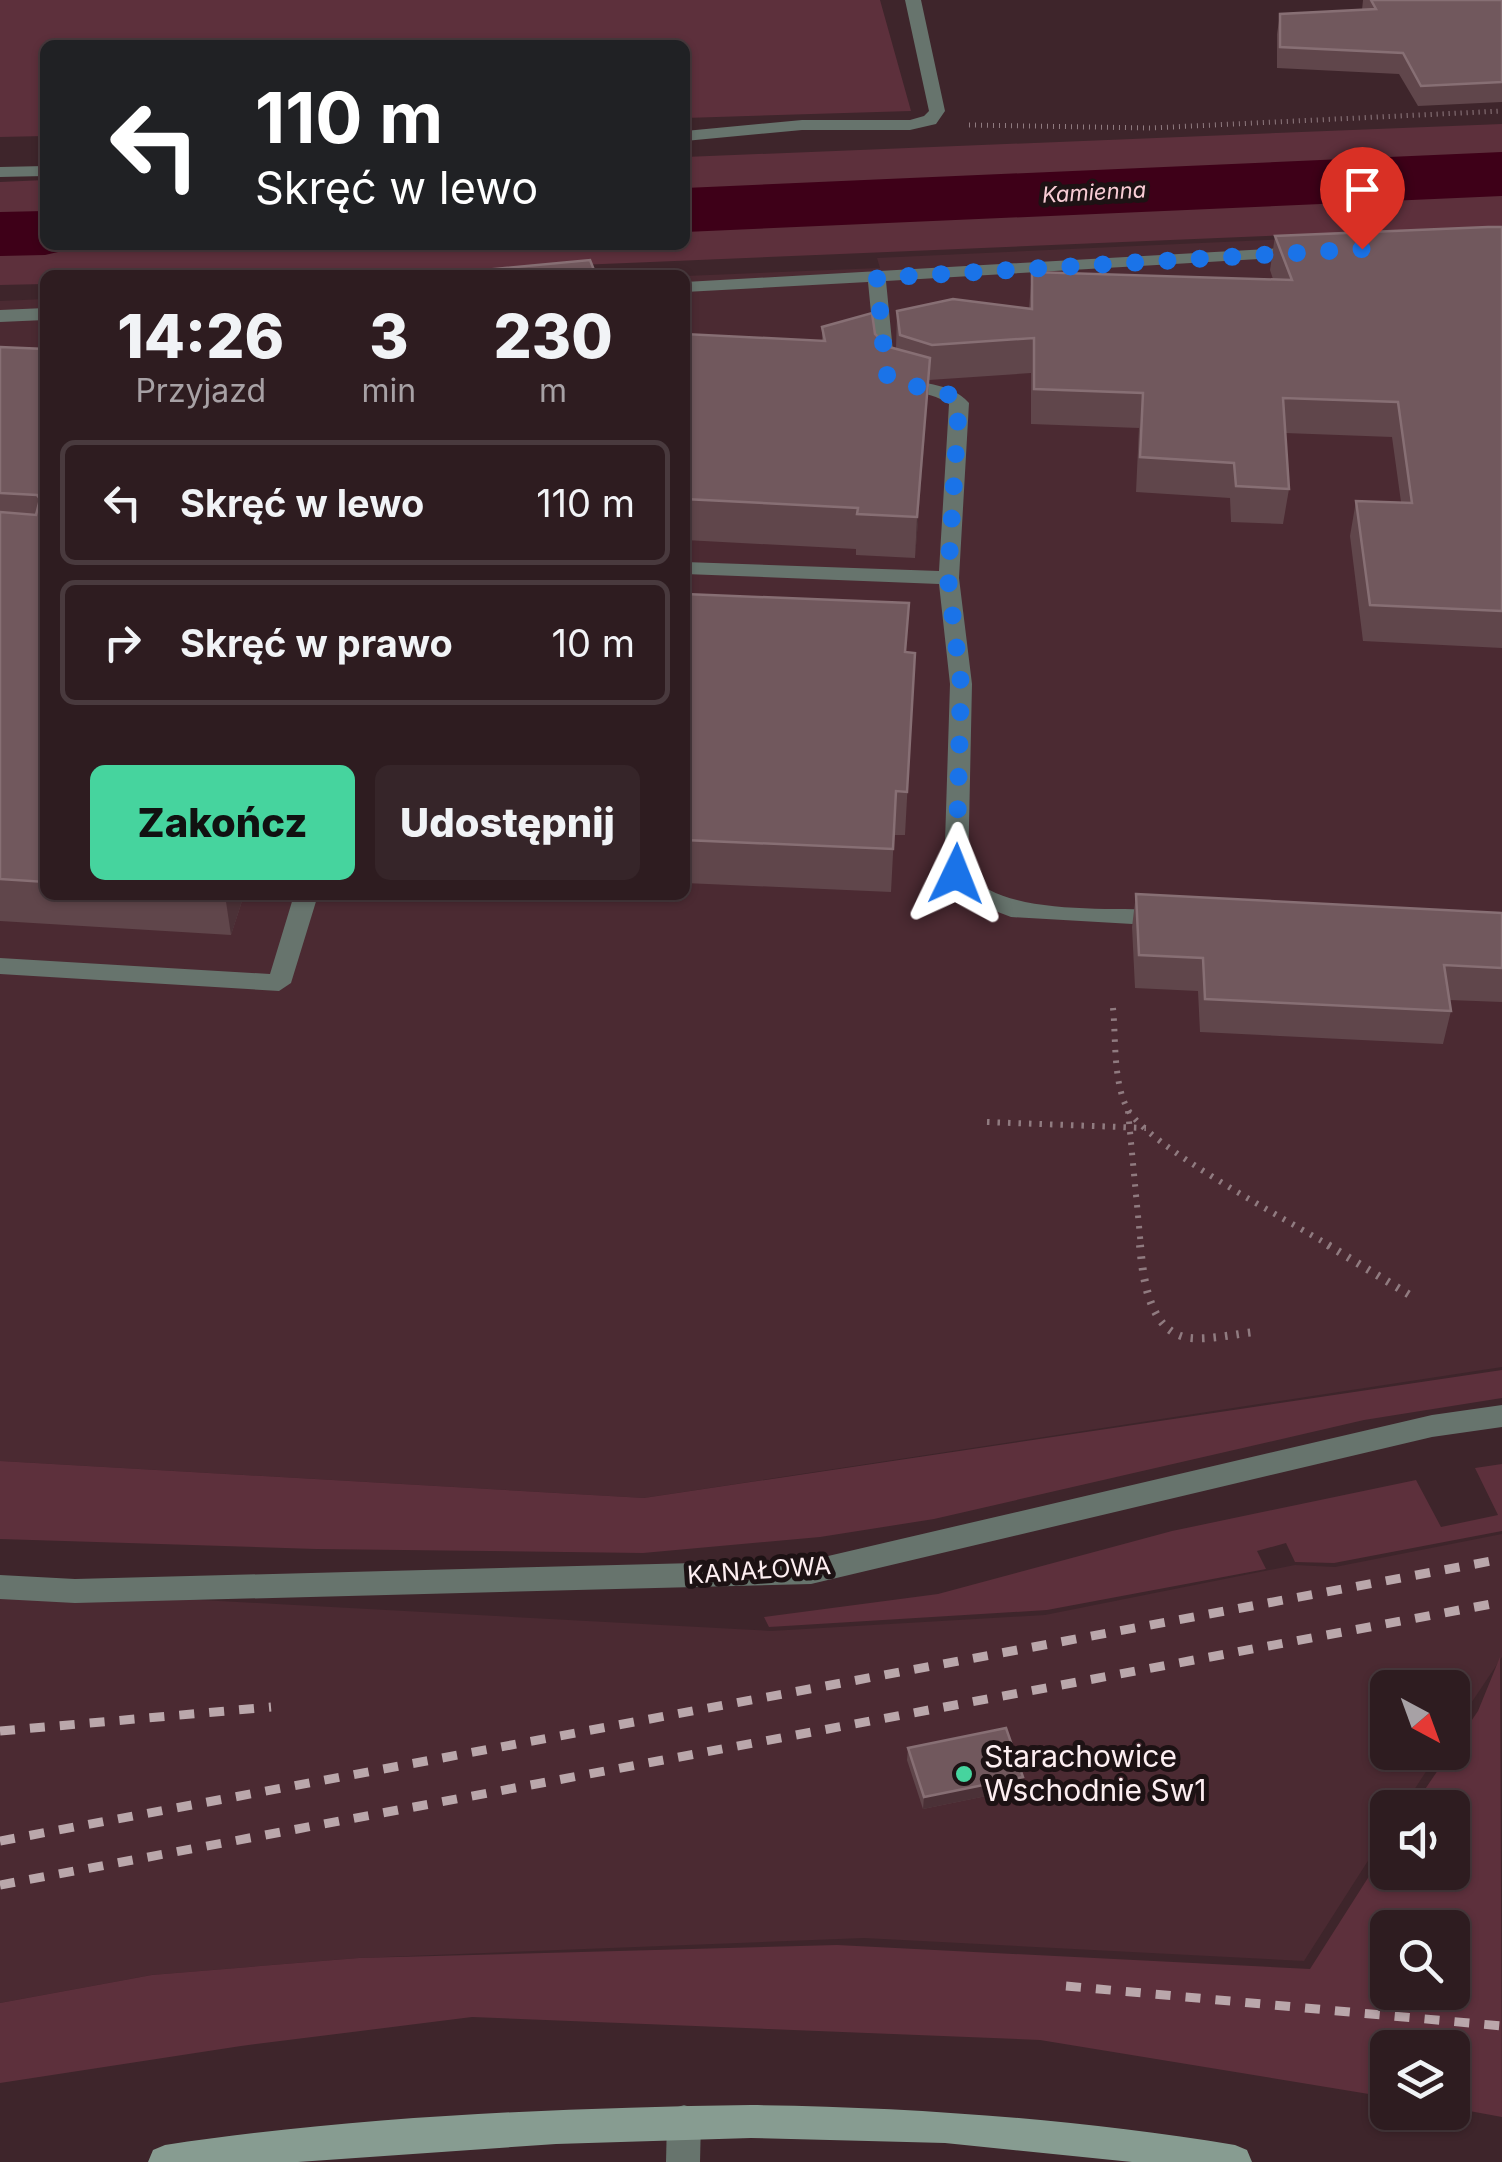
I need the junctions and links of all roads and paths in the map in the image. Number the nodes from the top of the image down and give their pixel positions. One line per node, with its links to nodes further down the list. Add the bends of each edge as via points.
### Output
1 (913, 0): 3 (street, via 936,111)
2 (1502, 111): 3 (path, via 1151,128)
3 (923, 123): 4 (street)
4 (690, 136)
5 (40, 171): 6 (street)
6 (0, 172)
7 (1313, 251): 8 (street)
8 (877, 278): 9 (street); 13 (street, via 886,374 959,403)
9 (690, 287)
10 (40, 314): 11 (street)
11 (0, 316)
12 (690, 568): 13 (street)
13 (948, 578): 15 (street, via 961,684 956,874 972,894 1011,910)
14 (304, 900): 16 (street, via 279,984)
15 (1196, 919)
16 (0, 966)
17 (1113, 1008): 18 (path)
18 (1128, 1110): 20 (path); 21 (path)
19 (987, 1122): 20 (path)
20 (1130, 1126): 21 (path); 23 (path, via 1145,1295 1167,1325 1188,1338)
21 (1146, 1128): 22 (path)
22 (1414, 1297)
23 (1255, 1332)
24 (1502, 1416): 25 (street, KANAŁOWA, via 1432,1426 811,1572 74,1591)
25 (0, 1587)
26 (684, 2120): 27 (street, via 247,2148); 28 (street); 29 (street, via 932,2124)
27 (165, 2162)
28 (683, 2162)
29 (1236, 2162)

